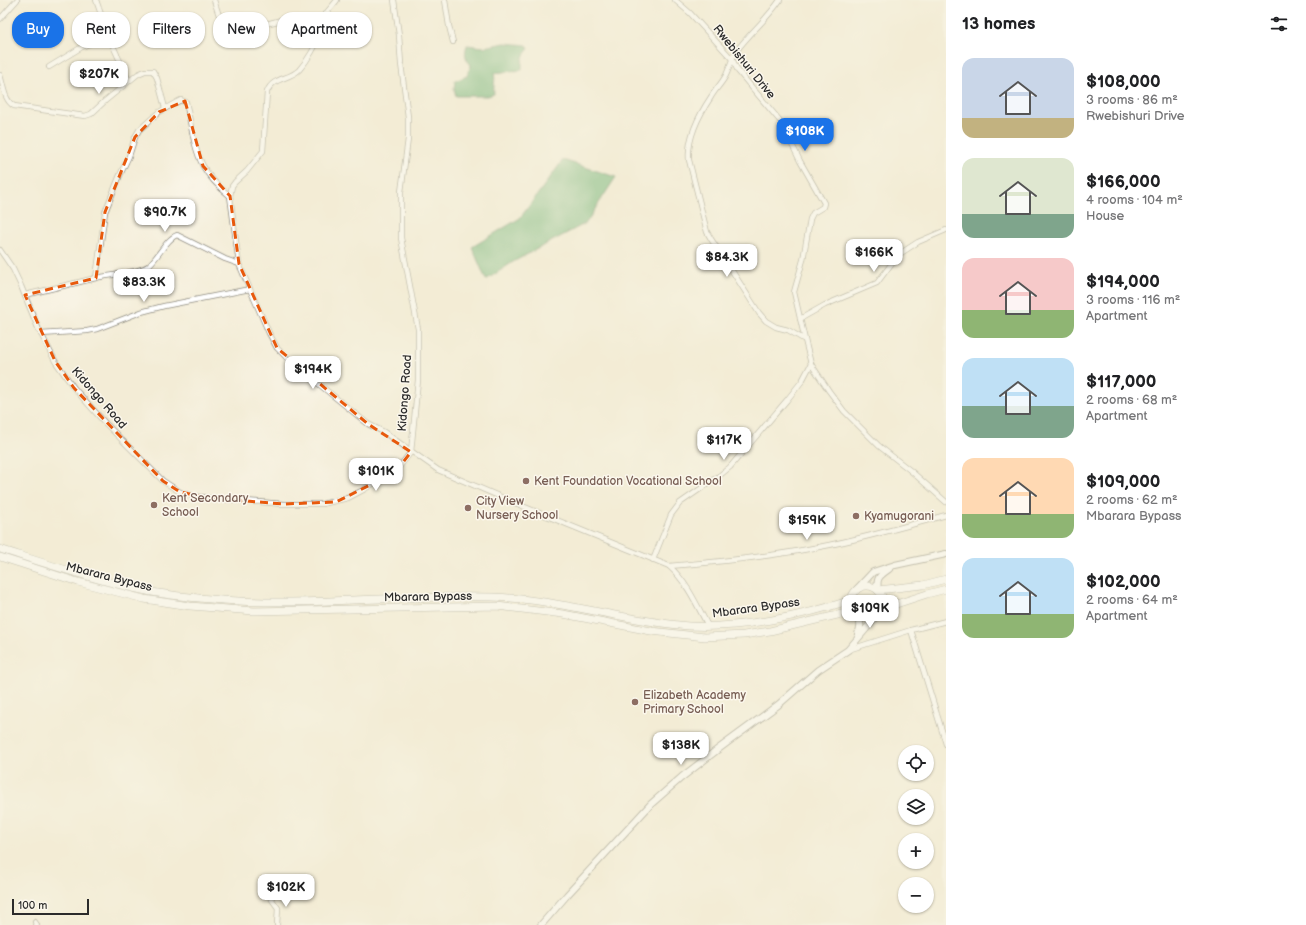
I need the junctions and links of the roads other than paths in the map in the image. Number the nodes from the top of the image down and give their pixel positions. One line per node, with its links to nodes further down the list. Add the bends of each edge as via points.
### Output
1 (17, 0): 11 (street)
2 (96, 0): 9 (street)
3 (214, 0): 12 (street, via 227,29)
4 (338, 0): 10 (street)
5 (394, 0): 35 (street, Kidongo Road, via 408,117 408,139 401,192 401,238 418,329 418,380)
6 (445, 0): 13 (street)
7 (674, 0): 17 (street, Rwebishuri Drive, via 690,13)
8 (780, 0): 17 (street)
9 (100, 12)
10 (328, 12)
11 (0, 19)
12 (277, 21)
13 (453, 42)
14 (80, 48): 18 (street)
15 (114, 48): 20 (street)
16 (313, 48): 24 (street, via 297,72 276,80 268,87 263,151 232,186)
17 (732, 59): 31 (street, Rwebishuri Drive, via 738,71 781,122 824,203 810,219 803,260 795,285 794,296); 33 (street, via 724,79 711,97 690,139 688,151 692,174 709,236 759,313 776,327 788,330)
18 (49, 67)
19 (0, 75): 22 (street)
20 (129, 81): 22 (street, via 89,116 14,106); 23 (street, via 145,71 153,71)
21 (0, 98): 22 (street)
22 (6, 98)
23 (165, 108): 24 (street, via 181,100 186,102 203,166); 28 (street, via 139,130 109,199)
24 (230, 196): 27 (street)
25 (946, 230): 31 (street, via 898,255 876,283)
26 (0, 250): 30 (street, Kidongo Road, via 13,269)
27 (239, 264): 28 (street, via 225,260 177,235 171,238 155,260 146,267); 29 (street)
28 (96, 278): 30 (street)
29 (250, 289): 32 (street, via 141,312 97,329); 35 (street, via 277,348 368,424 384,432)
30 (25, 295): 32 (street, Kidongo Road)
31 (800, 319): 33 (street, Rwebishuri Drive)
32 (41, 334): 35 (street, Kidongo Road, via 55,361 74,388 163,481 180,492 208,498 284,504 336,502 382,479 400,466)
33 (805, 340): 34 (street, Rwebishuri Drive)
34 (811, 364): 36 (street, Rwebishuri Drive, via 844,411 879,446); 41 (street, via 802,381 730,467 675,508)
35 (410, 452): 41 (street, via 438,470)
36 (946, 502)
37 (946, 515): 43 (street, via 820,547 768,556)
38 (0, 549): 52 (highway, Mbarara Bypass, via 86,576 135,588 212,600 309,602 493,597 541,602 650,621)
39 (946, 554): 42 (main road)
40 (0, 557): 50 (highway, Mbarara Bypass, via 78,582 144,599 254,611 496,606 705,637 770,631 850,612)
41 (653, 560): 43 (street)
42 (895, 565): 45 (main road, via 873,572); 47 (main road, via 880,575)
43 (668, 566): 52 (street, via 687,588)
44 (946, 579): 47 (highway, via 923,585)
45 (857, 589): 47 (highway, via 868,586); 48 (highway)
46 (946, 589): 49 (highway)
47 (878, 590): 49 (highway, via 882,597)
48 (851, 600): 50 (highway, via 851,606); 52 (highway, Mbarara Bypass, via 790,616)
49 (879, 611): 50 (highway, via 870,617); 54 (main road)
50 (858, 615): 54 (main road, via 861,628)
51 (946, 621): 53 (street)
52 (708, 626)
53 (911, 630): 55 (street); 56 (street)
54 (855, 641): 55 (main road)
55 (848, 650): 59 (main road, via 818,670 778,705 682,777 652,804)
56 (946, 744)
57 (270, 897): 58 (street, via 278,908)
58 (277, 925)
59 (541, 925)

